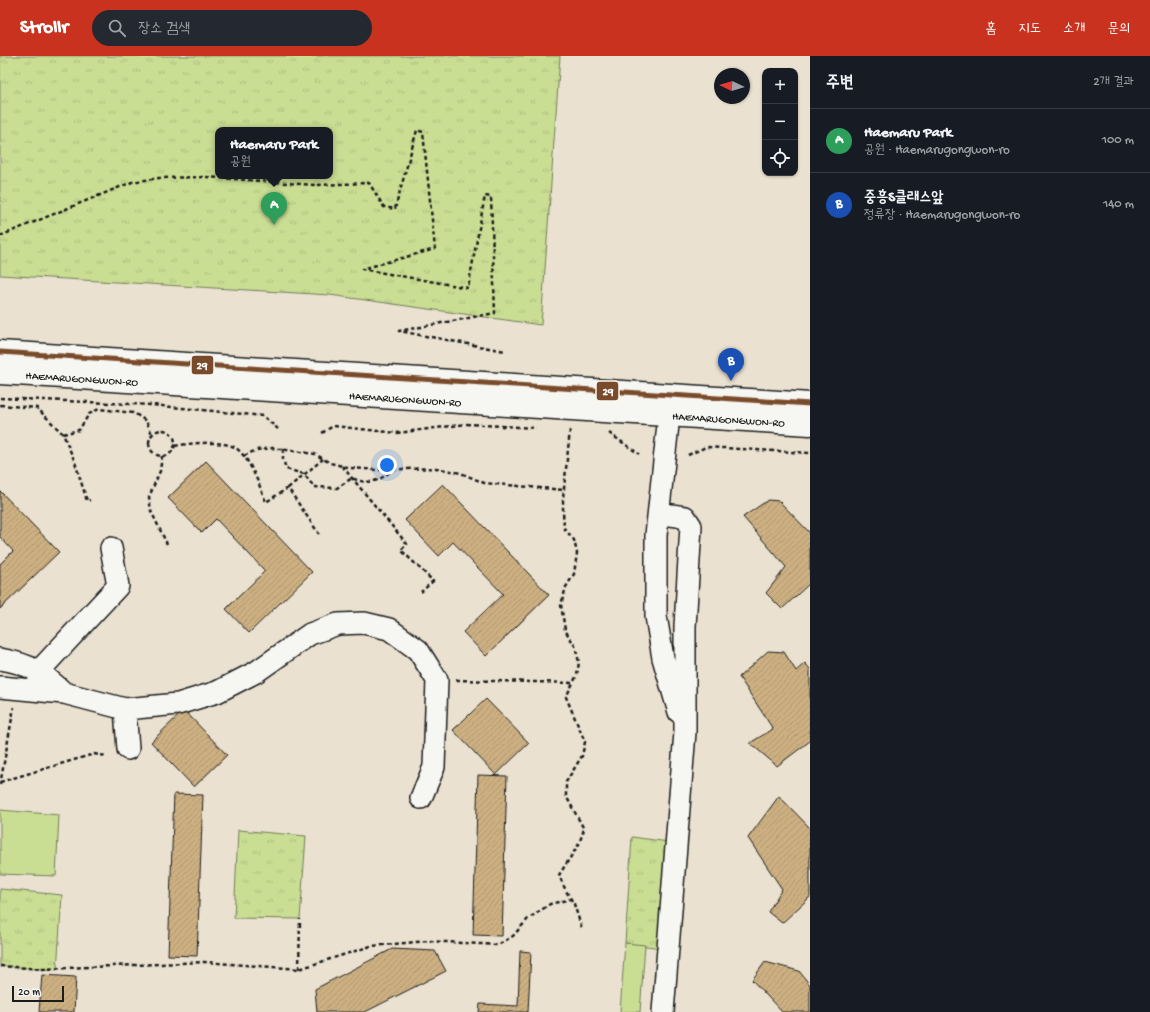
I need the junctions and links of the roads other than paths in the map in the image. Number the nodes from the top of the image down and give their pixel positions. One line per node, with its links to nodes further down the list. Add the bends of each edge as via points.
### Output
1 (0, 352): 4 (street, HAEMARUGONGWON-RO)
2 (0, 373): 4 (street, HAEMARUGONGWON-RO)
3 (810, 404): 4 (street, HAEMARUGONGWON-RO)
4 (670, 405): 5 (street, HAEMARUGONGWON-RO); 12 (street, via 656,535 656,616 663,658); 12 (street, via 671,515 685,517 690,522 678,567 676,626)
5 (810, 424)
6 (111, 548): 8 (street, via 118,586)
7 (0, 659): 8 (street, via 19,662)
8 (39, 671): 10 (street)
9 (9, 688): 10 (street)
10 (64, 693): 11 (street)
11 (125, 709): 13 (street); 14 (street, via 178,704 217,692 256,672 310,634 338,624 364,623 389,629 418,650 437,680 434,767)
12 (685, 732): 15 (street)
13 (128, 749)
14 (421, 798)
15 (663, 1012)

